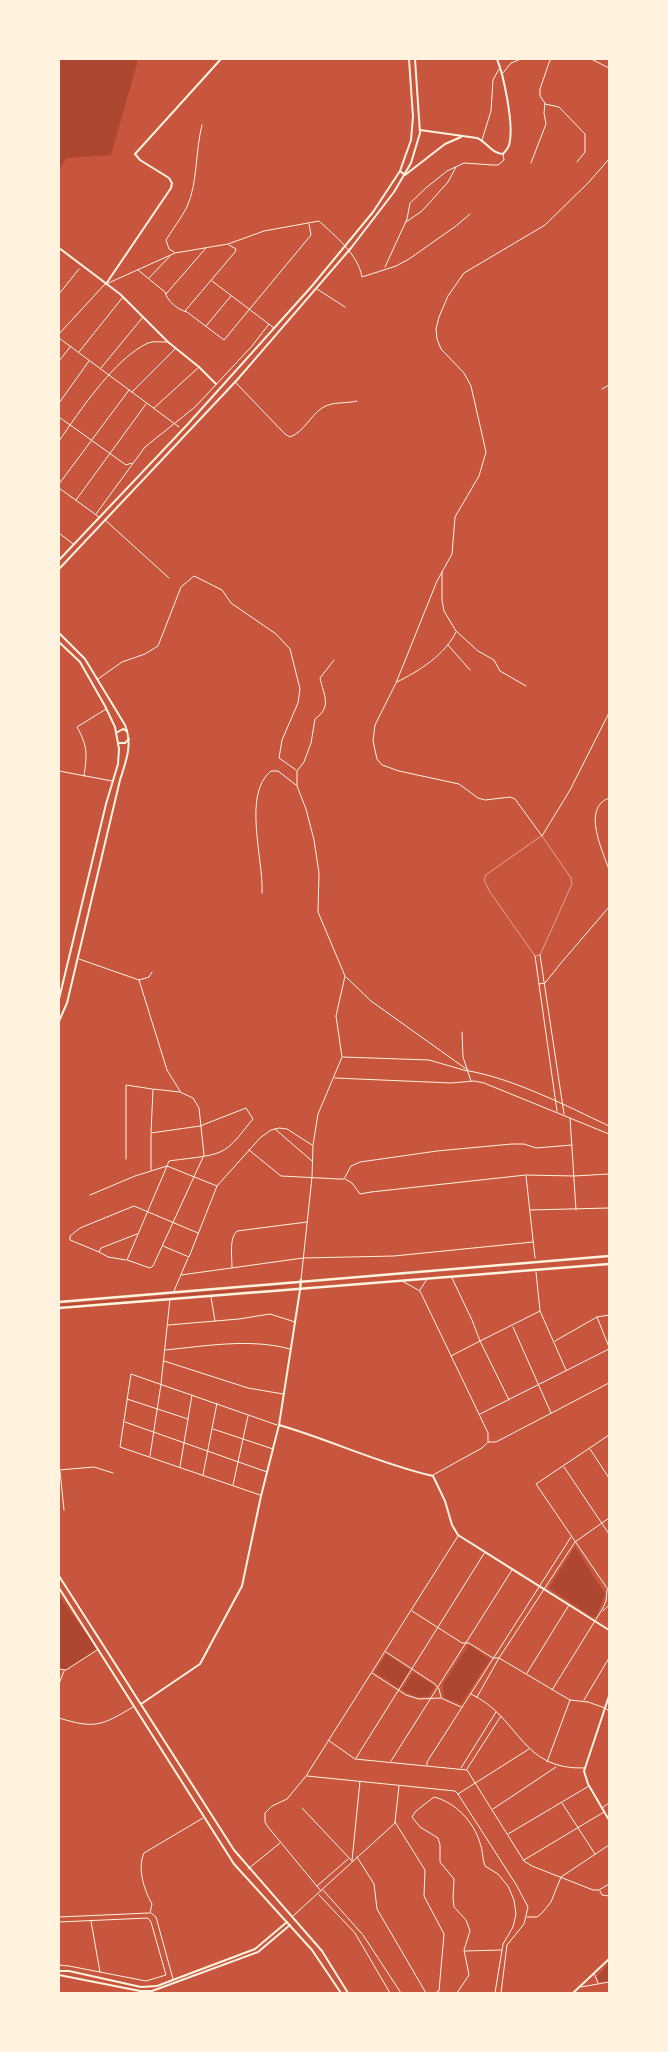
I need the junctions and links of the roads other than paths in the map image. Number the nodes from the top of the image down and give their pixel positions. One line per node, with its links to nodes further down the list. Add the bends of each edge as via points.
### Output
1 (221, 59): 39 (main road, via 135,154 169,178 171,188)
2 (409, 59): 22 (main road, via 413,117 411,140)
3 (415, 59): 14 (main road)
4 (497, 59): 9 (main road)
5 (522, 59): 11 (street)
6 (554, 59): 8 (street)
7 (591, 59): 10 (street)
8 (550, 60): 12 (street, via 540,89)
9 (500, 68): 11 (main road); 16 (street, via 493,80 491,112)
10 (609, 68)
11 (503, 73): 17 (main road, via 511,140)
12 (544, 104): 19 (street, via 559,107 585,134 585,152); 20 (street, via 546,124)
13 (202, 126): 32 (street, via 187,206 166,240)
14 (420, 130): 15 (main road); 23 (main road, via 417,148)
15 (464, 136): 16 (main road); 23 (main road, via 445,144)
16 (482, 140): 17 (main road, via 496,153)
17 (503, 154): 21 (street, via 504,160 498,165 464,163)
18 (609, 159): 93 (street, via 545,225 464,273 448,296 439,317 437,339 441,349 464,373 471,386 486,452 479,476 455,517 452,554)
19 (577, 162)
20 (531, 163)
21 (458, 166): 25 (street, via 422,212); 25 (street, via 447,170 410,203)
22 (400, 171): 23 (main road); 28 (main road)
23 (405, 175): 31 (main road)
24 (470, 214): 34 (street, via 409,259)
25 (405, 222): 34 (street)
26 (309, 223): 27 (street, via 264,231); 28 (street, via 319,221); 46 (street, via 311,235)
27 (228, 244): 30 (street); 38 (street, via 236,249 235,252)
28 (345, 247): 31 (street); 51 (main road)
29 (59, 248): 39 (main road)
30 (206, 248): 32 (street); 42 (street)
31 (349, 251): 34 (street, via 362,276); 40 (main road)
32 (174, 253): 33 (street)
33 (171, 254): 36 (street); 37 (street)
34 (384, 268)
35 (79, 269): 41 (street)
36 (138, 270): 37 (street); 39 (street)
37 (148, 279): 42 (street)
38 (211, 280): 43 (street); 47 (street)
39 (106, 284): 44 (main road); 52 (street)
40 (317, 289): 45 (street); 63 (main road)
41 (59, 294)
42 (166, 295): 47 (street)
43 (231, 296): 46 (street); 50 (street)
44 (123, 297): 48 (main road); 57 (street)
45 (345, 307)
46 (249, 309): 49 (street); 50 (street, via 224,340)
47 (184, 312): 50 (street)
48 (143, 316): 54 (main road); 61 (street)
49 (268, 324): 51 (street); 64 (street)
50 (205, 326)
51 (274, 328): 76 (main road)
52 (59, 334)
53 (59, 340): 55 (street)
54 (168, 342): 56 (main road); 62 (street, via 149,342)
55 (70, 346): 57 (street); 58 (street)
56 (176, 348): 60 (main road); 68 (street)
57 (79, 353): 59 (street)
58 (59, 361)
59 (89, 361): 61 (street); 70 (street)
60 (200, 367): 64 (main road); 72 (street)
61 (100, 369): 62 (street)
62 (109, 375): 67 (street); 75 (street)
63 (236, 382): 69 (street, via 290,437 323,408); 88 (main road)
64 (216, 384): 74 (street, via 195,407)
65 (609, 385): 66 (street)
66 (602, 389)
67 (129, 390): 68 (street); 80 (street)
68 (132, 392): 71 (street)
69 (357, 401)
70 (59, 403)
71 (147, 403): 72 (street); 81 (street)
72 (154, 409): 74 (street)
73 (59, 417): 75 (street)
74 (174, 423): 77 (street); 82 (street, via 145,447)
75 (70, 425): 79 (street); 80 (street)
76 (187, 425): 77 (street); 78 (main road)
77 (179, 427): 78 (street)
78 (178, 435): 87 (main road)
79 (59, 440)
80 (91, 441): 81 (street); 83 (street)
81 (109, 454): 82 (street, via 126,465); 85 (street)
82 (133, 463): 86 (street)
83 (59, 484)
84 (59, 488): 85 (street)
85 (76, 500): 86 (street)
86 (96, 514): 87 (street)
87 (100, 517): 90 (main road)
88 (105, 520): 92 (main road); 94 (street)
89 (59, 533): 90 (street)
90 (74, 544): 91 (main road)
91 (59, 560)
92 (59, 569)
93 (442, 572): 95 (street, via 444,610); 102 (street)
94 (169, 578)
95 (456, 631): 98 (street); 103 (street, via 478,651 494,660 500,671)
96 (59, 634): 101 (main road, via 85,659)
97 (59, 642): 104 (main road, via 80,662)
98 (448, 645): 100 (street); 102 (street, via 414,674)
99 (334, 660): 110 (street, via 320,678 327,705 315,719 314,735 304,762)
100 (470, 670)
101 (97, 680): 106 (main road); 110 (street, via 122,662 158,646 182,587 194,576 222,590 231,603 276,634 290,649 300,689 279,758)
102 (396, 682): 116 (street, via 375,725 373,741 377,759 382,765 459,784 485,800 515,799)
103 (526, 686)
104 (106, 709): 107 (main road); 112 (street, via 77,727 88,752)
105 (609, 713): 116 (street, via 570,790)
106 (127, 731): 107 (main road, via 123,729); 108 (main road)
107 (116, 733): 109 (main road)
108 (129, 739): 109 (main road); 122 (main road, via 130,750)
109 (119, 743): 113 (main road)
110 (297, 770): 114 (street)
111 (59, 771): 112 (street)
112 (84, 776): 113 (street)
113 (113, 781): 128 (main road)
114 (296, 786): 118 (street, via 278,771 271,771 259,790 256,806); 124 (street, via 314,840 319,873 318,912)
115 (609, 798): 117 (street, via 599,806 595,820 595,830)
116 (542, 836): 120 (lane, via 572,881); 121 (lane, via 486,875 484,880)
117 (609, 870)
118 (262, 893)
119 (609, 907): 127 (street)
120 (540, 955): 121 (lane); 127 (street)
121 (535, 956): 126 (street)
122 (78, 959): 125 (street); 129 (main road)
123 (152, 972): 125 (street, via 149,977)
124 (345, 976): 131 (street, via 336,1016); 132 (street, via 371,1001)
125 (139, 980): 136 (street, via 167,1070)
126 (539, 984): 127 (street); 137 (street)
127 (545, 984): 138 (street)
128 (59, 999)
129 (59, 1021)
130 (462, 1032): 132 (street)
131 (342, 1057): 132 (street, via 429,1060); 133 (street)
132 (469, 1071): 134 (street); 137 (street, via 488,1074)
133 (334, 1078): 134 (street); 148 (street, via 318,1114)
134 (472, 1082): 139 (street, via 484,1083)
135 (153, 1089): 136 (street); 145 (street); 151 (street, via 126,1085)
136 (180, 1092): 142 (street, via 189,1095 197,1104)
137 (556, 1101): 138 (street); 139 (street)
138 (563, 1104): 140 (street); 143 (street)
139 (557, 1112): 140 (street)
140 (564, 1115): 141 (street)
141 (570, 1118): 146 (street); 147 (street)
142 (200, 1126): 145 (street); 150 (street); 150 (street, via 246,1108 253,1119 224,1150)
143 (609, 1126)
144 (275, 1129): 148 (street, via 287,1129); 149 (street); 152 (street)
145 (151, 1134): 154 (street)
146 (609, 1134)
147 (572, 1145): 157 (street); 160 (street, via 536,1148 512,1144 360,1162 351,1166)
148 (313, 1146): 152 (street)
149 (249, 1150): 159 (street, via 281,1176); 161 (street)
150 (204, 1155): 153 (street, via 169,1161); 158 (street)
151 (126, 1159)
152 (312, 1161): 159 (street)
153 (167, 1166): 154 (street); 158 (street); 166 (street)
154 (151, 1170): 162 (street)
155 (609, 1174): 157 (street)
156 (526, 1175): 157 (street); 160 (street, via 365,1194 360,1194 352,1183); 164 (street)
157 (574, 1176): 165 (street)
158 (194, 1177): 161 (street); 167 (street)
159 (312, 1177): 160 (street); 168 (street)
160 (344, 1179)
161 (217, 1186): 170 (street)
162 (90, 1195)
163 (609, 1208): 165 (street)
164 (530, 1210): 165 (street); 171 (street)
165 (576, 1210)
166 (147, 1212): 167 (street); 169 (street); 173 (street, via 137,1206 130,1207 80,1228 70,1236 70,1240)
167 (174, 1222): 170 (street); 172 (street)
168 (307, 1222): 176 (street); 180 (street, via 235,1232)
169 (138, 1233): 173 (street, via 101,1248); 178 (street)
170 (199, 1233): 175 (street)
171 (533, 1242): 176 (street, via 394,1256); 177 (street)
172 (163, 1245): 175 (street); 178 (street, via 150,1268)
173 (99, 1252): 178 (street)
174 (609, 1256): 185 (main road)
175 (189, 1257): 182 (street)
176 (303, 1258): 180 (street); 185 (street)
177 (535, 1258)
178 (126, 1260)
179 (609, 1264): 181 (main road)
180 (232, 1268): 182 (street)
181 (536, 1270): 183 (main road); 194 (street)
182 (181, 1275): 189 (street)
183 (452, 1277): 184 (main road); 201 (street)
184 (426, 1279): 186 (main road); 188 (street)
185 (301, 1280): 187 (main road); 189 (main road)
186 (402, 1281): 187 (main road); 188 (street)
187 (300, 1290): 190 (main road); 198 (main road)
188 (420, 1291): 206 (street)
189 (174, 1292): 192 (main road)
190 (211, 1296): 191 (main road); 197 (street)
191 (170, 1299): 193 (main road); 199 (street)
192 (59, 1302)
193 (59, 1308)
194 (540, 1311): 200 (street); 202 (street)
195 (609, 1315): 196 (street)
196 (597, 1316): 202 (street); 203 (street)
197 (215, 1322): 198 (street, via 270,1314); 199 (street)
198 (295, 1322): 204 (main road)
199 (167, 1325): 205 (street)
200 (512, 1326): 201 (street); 210 (street)
201 (480, 1341): 206 (street); 215 (street)
202 (554, 1341): 208 (street)
203 (609, 1348): 208 (street)
204 (290, 1349): 205 (street, via 248,1343); 213 (main road)
205 (164, 1350): 207 (street)
206 (450, 1356): 219 (street)
207 (163, 1360): 209 (street); 213 (street, via 248,1388)
208 (566, 1370): 210 (street)
209 (161, 1384): 212 (street); 214 (street, via 131,1374); 217 (street)
210 (538, 1384): 215 (street); 218 (street)
211 (609, 1384): 218 (street)
212 (192, 1395): 216 (street); 221 (street)
213 (283, 1395): 223 (main road)
214 (127, 1399): 217 (street); 222 (street)
215 (509, 1400): 219 (street)
216 (217, 1403): 220 (street); 224 (street)
217 (157, 1409): 221 (street); 225 (street)
218 (551, 1413): 229 (street, via 496,1442)
219 (479, 1414): 229 (street)
220 (249, 1415): 223 (street); 227 (street)
221 (188, 1419): 228 (street)
222 (124, 1421): 225 (street); 233 (street, via 120,1447)
223 (279, 1425): 230 (main road); 241 (main road)
224 (212, 1428): 227 (street); 232 (street)
225 (154, 1431): 228 (street); 233 (street)
226 (609, 1435): 231 (street)
227 (243, 1439): 230 (street); 234 (street)
228 (185, 1442): 232 (street); 236 (street)
229 (488, 1442): 241 (street)
230 (273, 1449): 238 (main road)
231 (589, 1449): 235 (street); 242 (street)
232 (208, 1451): 234 (street); 240 (street)
233 (150, 1457): 236 (street)
234 (238, 1461): 238 (street); 243 (street)
235 (564, 1466): 247 (street); 250 (street, via 536,1484)
236 (180, 1468): 240 (street)
237 (60, 1470): 239 (street, via 94,1467); 245 (street)
238 (267, 1472): 244 (main road)
239 (113, 1473)
240 (203, 1475): 243 (street)
241 (432, 1476): 249 (main road)
242 (609, 1478)
243 (232, 1486): 244 (street)
244 (261, 1496): 288 (main road, via 244,1580 207,1652 190,1672)
245 (64, 1510)
246 (609, 1518): 247 (street)
247 (602, 1523): 248 (street); 251 (street)
248 (609, 1534)
249 (458, 1535): 252 (main road); 261 (street)
250 (571, 1537): 251 (street); 255 (street)
251 (575, 1542): 257 (street); 258 (street)
252 (485, 1552): 253 (main road); 264 (street)
253 (512, 1569): 255 (main road); 266 (street)
254 (59, 1576): 288 (main road)
255 (540, 1586): 257 (main road); 269 (street)
256 (59, 1588): 267 (main road)
257 (543, 1588): 259 (main road); 270 (street)
258 (608, 1590): 262 (street)
259 (569, 1605): 263 (main road); 276 (street)
260 (609, 1605): 262 (street)
261 (411, 1610): 264 (street); 268 (street)
262 (600, 1613): 263 (street)
263 (595, 1621): 265 (main road); 279 (street)
264 (439, 1627): 266 (street); 273 (street)
265 (609, 1630)
266 (465, 1644): 269 (street, via 469,1643); 278 (street)
267 (98, 1650): 274 (street); 289 (main road)
268 (385, 1652): 273 (street); 275 (street)
269 (493, 1658): 270 (street); 281 (street)
270 (499, 1658): 276 (street); 283 (street)
271 (609, 1658): 287 (street)
272 (59, 1669): 274 (street)
273 (412, 1669): 278 (street); 280 (street)
274 (65, 1670): 277 (street)
275 (371, 1673): 280 (street); 297 (street)
276 (526, 1674): 279 (street)
277 (59, 1684)
278 (437, 1687): 284 (street); 285 (street)
279 (552, 1690): 286 (street)
280 (398, 1691): 284 (street, via 412,1698); 299 (street)
281 (470, 1694): 283 (street); 290 (street)
282 (609, 1696): 292 (main road)
283 (477, 1697): 293 (street)
284 (430, 1698): 285 (street); 300 (street)
285 (442, 1698): 290 (street)
286 (570, 1700): 287 (street); 301 (street)
287 (583, 1701): 292 (street)
288 (140, 1705): 331 (main road)
289 (134, 1707): 296 (street, via 95,1725); 319 (main road)
290 (462, 1707): 302 (street)
291 (609, 1707): 292 (street)
292 (605, 1708): 294 (street); 305 (main road)
293 (496, 1711): 295 (street); 304 (street)
294 (609, 1711)
295 (501, 1716): 298 (street); 306 (street)
296 (59, 1718)
297 (328, 1740): 299 (street); 307 (street)
298 (529, 1749): 301 (street); 309 (street)
299 (355, 1758): 300 (street)
300 (391, 1762): 302 (street)
301 (546, 1762): 303 (street)
302 (427, 1766): 304 (street)
303 (557, 1766): 305 (street); 317 (street)
304 (460, 1768): 306 (street)
305 (584, 1768): 311 (main road)
306 (467, 1770): 309 (street)
307 (306, 1776): 308 (street); 324 (street, via 287,1799 265,1813 265,1822)
308 (360, 1781): 310 (street); 330 (street)
309 (475, 1783): 312 (street); 317 (street)
310 (400, 1785): 312 (street, via 455,1791); 321 (street)
311 (589, 1786): 313 (street); 316 (main road)
312 (458, 1794): 343 (street, via 524,1898 528,1907)
313 (562, 1802): 322 (street); 323 (street)
314 (609, 1803): 316 (street)
315 (302, 1808): 328 (street)
316 (602, 1808): 318 (main road)
317 (492, 1810): 323 (street)
318 (604, 1812): 320 (main road); 322 (street)
319 (204, 1818): 339 (street, via 147,1850 143,1856 144,1890 152,1907); 347 (main road, via 234,1864)
320 (609, 1820)
321 (395, 1822): 327 (street); 366 (street, via 425,1870 424,1896 444,1934 438,1991)
322 (579, 1827): 326 (street); 329 (street)
323 (508, 1834): 329 (street)
324 (280, 1843): 331 (street); 334 (street)
325 (609, 1846): 326 (street)
326 (595, 1854): 332 (street)
327 (357, 1857): 330 (street); 365 (street, via 374,1884 377,1909)
328 (349, 1858): 330 (street); 334 (street)
329 (524, 1861): 332 (street)
330 (352, 1862): 336 (street)
331 (248, 1869): 342 (main road)
332 (561, 1877): 335 (street); 343 (street, via 551,1902 541,1914)
333 (609, 1884): 335 (street)
334 (317, 1887): 336 (street)
335 (599, 1890): 338 (street, via 602,1895)
336 (322, 1891): 337 (street); 364 (street, via 363,1935)
337 (318, 1894): 340 (street); 363 (street, via 355,1933)
338 (609, 1896)
339 (150, 1913): 341 (street); 357 (street, via 156,1918)
340 (297, 1914): 342 (street); 344 (street)
341 (59, 1917)
342 (292, 1917): 344 (main road); 347 (main road)
343 (526, 1917): 369 (street, via 507,1945)
344 (295, 1920): 348 (main road); 362 (main road, via 322,1951)
345 (91, 1921): 346 (street); 354 (street); 354 (street, via 150,1919 166,1976 146,1981)
346 (59, 1922)
347 (286, 1922): 348 (main road); 357 (main road, via 255,1949)
348 (290, 1925): 356 (main road, via 258,1952 152,1991); 361 (main road, via 312,1950)
349 (502, 1950): 350 (street); 350 (street, via 516,1918 511,1890 486,1866 479,1839 463,1813 434,1797 412,1817 440,1842 440,1862 454,1879 454,1907 466,1920 470,1931); 368 (street)
350 (464, 1952): 367 (street, via 469,1974)
351 (609, 1959): 355 (main road)
352 (59, 1966): 354 (street)
353 (59, 1971): 357 (main road, via 141,1987)
354 (100, 1972)
355 (594, 1973): 359 (street); 360 (main road)
356 (59, 1975)
357 (173, 1980)
358 (609, 1982): 359 (street)
359 (598, 1984): 360 (street)
360 (580, 1987): 370 (main road)
361 (341, 1993)
362 (348, 1993)
363 (390, 1993)
364 (401, 1993)
365 (426, 1993)
366 (435, 1993)
367 (457, 1993)
368 (495, 1993)
369 (501, 1993)
370 (573, 1993)

